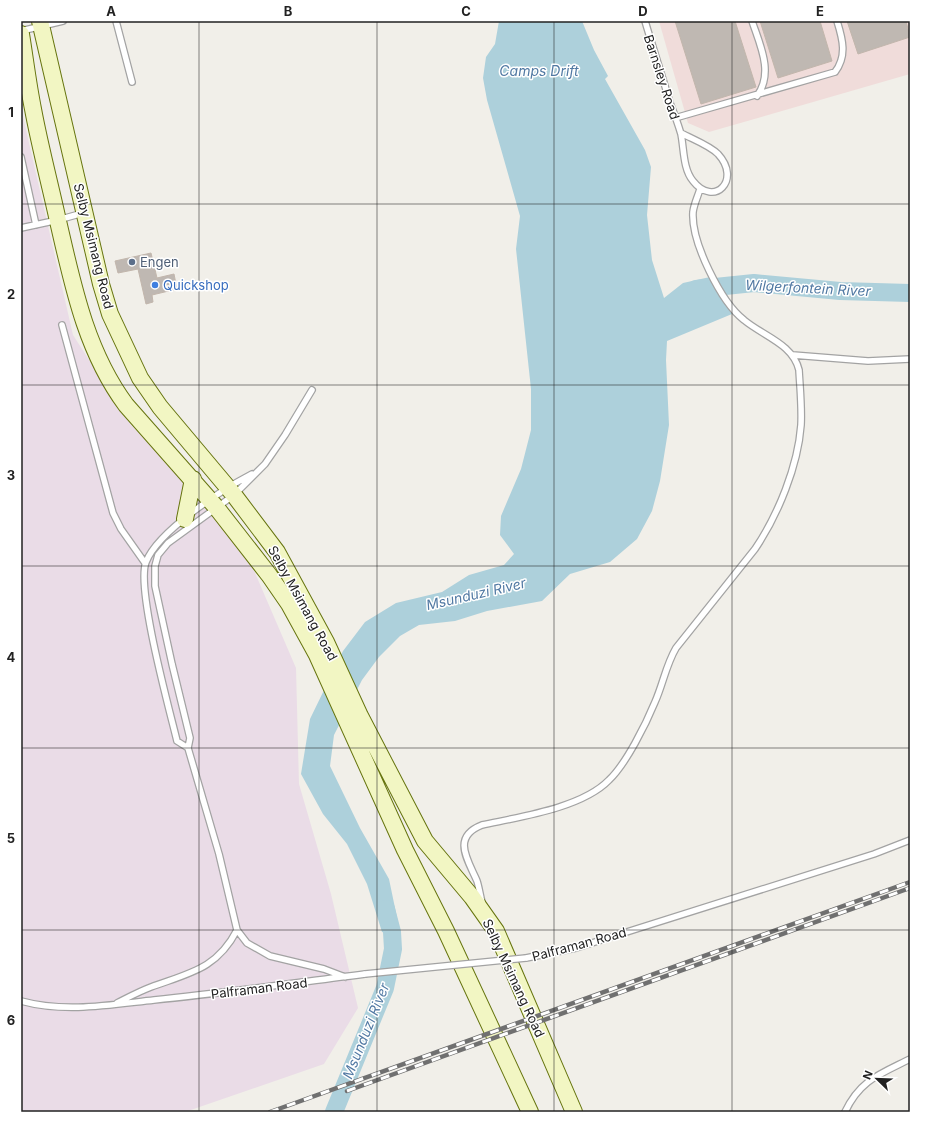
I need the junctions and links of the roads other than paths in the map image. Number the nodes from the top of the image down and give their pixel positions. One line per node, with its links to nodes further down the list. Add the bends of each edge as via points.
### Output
1 (63, 21): 6 (lane)
2 (116, 21): 9 (lane)
3 (645, 21): 11 (lane, Barnsley Road)
4 (752, 21): 10 (lane, via 766,70 762,89)
5 (837, 21): 10 (lane, via 844,47 843,58 835,72)
6 (41, 24): 7 (lane); 15 (main road, Selby Msimang Road)
7 (21, 31)
8 (21, 34): 16 (main road, Selby Msimang Road, via 32,108)
9 (132, 82)
10 (757, 96): 11 (lane)
11 (675, 118): 12 (lane, Barnsley Road)
12 (681, 133): 14 (lane, Barnsley Road, via 688,172 692,181); 14 (lane, Barnsley Road, via 717,153 728,169 726,183 717,192)
13 (21, 157): 17 (lane)
14 (700, 188): 20 (lane, via 693,212 694,227 700,250 711,274 733,310 743,320)
15 (85, 212): 16 (lane); 25 (main road, Selby Msimang Road, via 103,292 128,355 140,378)
16 (58, 220): 17 (lane); 24 (main road, Selby Msimang Road, via 68,268 94,350 126,405)
17 (36, 225): 18 (lane)
18 (21, 228)
19 (62, 325): 27 (lane, via 113,514)
20 (793, 355): 21 (lane, via 861,360); 31 (lane, via 799,370 800,431 786,490 764,535 676,648 648,716 610,780 593,793 577,800 537,813 482,825 468,834 464,842 464,852 477,882)
21 (910, 359)
22 (312, 390): 23 (lane, via 274,452)
23 (256, 472): 25 (lane); 25 (lane)
24 (193, 479): 25 (main road, Selby Msimang Road); 26 (main road)
25 (222, 498): 26 (lane); 28 (main road, Selby Msimang Road, via 247,546 289,604); 28 (main road, Selby Msimang Road, via 276,552 326,642); 29 (lane, via 168,543 158,556 155,566 155,586 190,738)
26 (186, 519): 27 (lane, via 157,544)
27 (145, 563): 29 (lane, via 144,582 164,686 177,741)
28 (354, 720): 31 (main road, Selby Msimang Road, via 425,841); 37 (main road, Selby Msimang Road, via 405,850 446,931)
29 (188, 748): 32 (lane, via 219,854)
30 (910, 840): 33 (lane, Palframan Road, bridge, via 576,948 526,958)
31 (484, 914): 38 (main road, Selby Msimang Road, via 496,931)
32 (237, 930): 33 (lane, via 248,943 270,956 324,969); 35 (lane, via 222,953 202,968 150,987)
33 (345, 977): 35 (lane, Palframan Road)
34 (21, 1001): 35 (lane, Palframan Road, via 56,1008)
35 (113, 1005)
36 (910, 1059): 39 (lane, via 865,1083)
37 (530, 1112)
38 (574, 1112)
39 (845, 1112)

